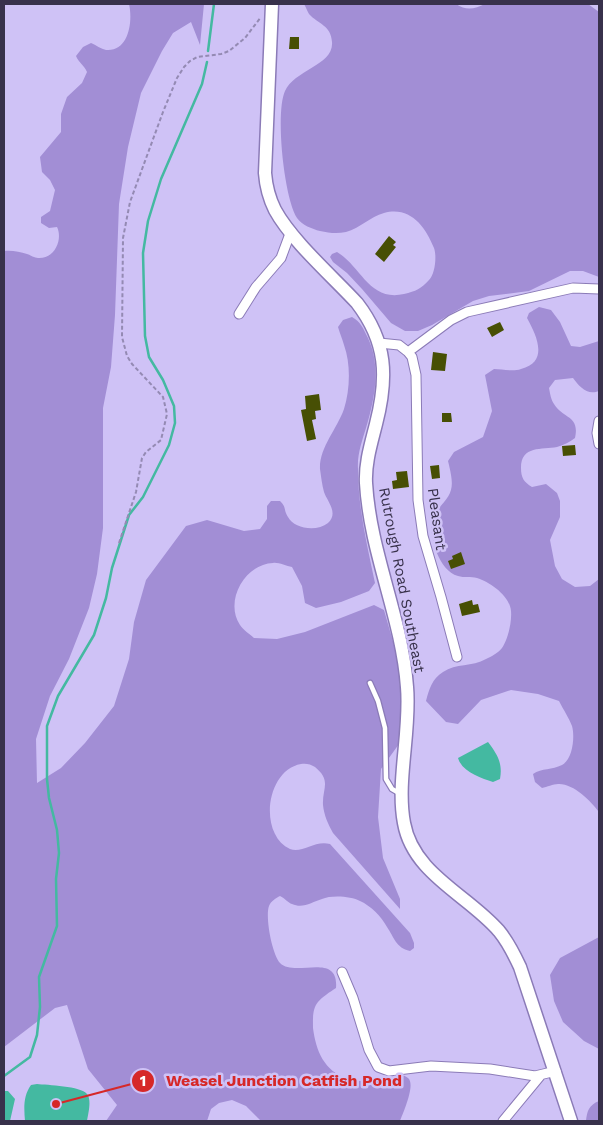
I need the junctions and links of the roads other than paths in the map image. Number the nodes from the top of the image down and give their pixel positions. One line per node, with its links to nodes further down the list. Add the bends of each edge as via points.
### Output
1 (272, 5): 2 (street, Rutrough Road Southeast, via 265,173 270,198)
2 (291, 232): 4 (street, via 282,258 256,287); 5 (street, Rutrough Road Southeast, via 357,303 373,326)
3 (599, 289): 6 (street, via 574,288 467,312 450,320)
4 (239, 314)
5 (379, 343): 6 (street, via 398,345); 11 (street, Rutrough Road Southeast, via 383,389 368,456 366,483 407,686)
6 (408, 352): 9 (street, Pleasant, via 416,375 418,500 422,536)
7 (599, 421): 8 (street)
8 (599, 444)
9 (457, 657)
10 (370, 683): 11 (lane, via 385,728 386,779 392,789)
11 (402, 794): 13 (street, Rutrough Road Southeast, via 405,829 416,853 426,866 499,931 513,952)
12 (342, 972): 14 (street, via 369,1050 383,1070 431,1066)
13 (556, 1071): 14 (street); 16 (street, Rutrough Road Southeast)
14 (541, 1076): 15 (street)
15 (503, 1121)
16 (571, 1121)

